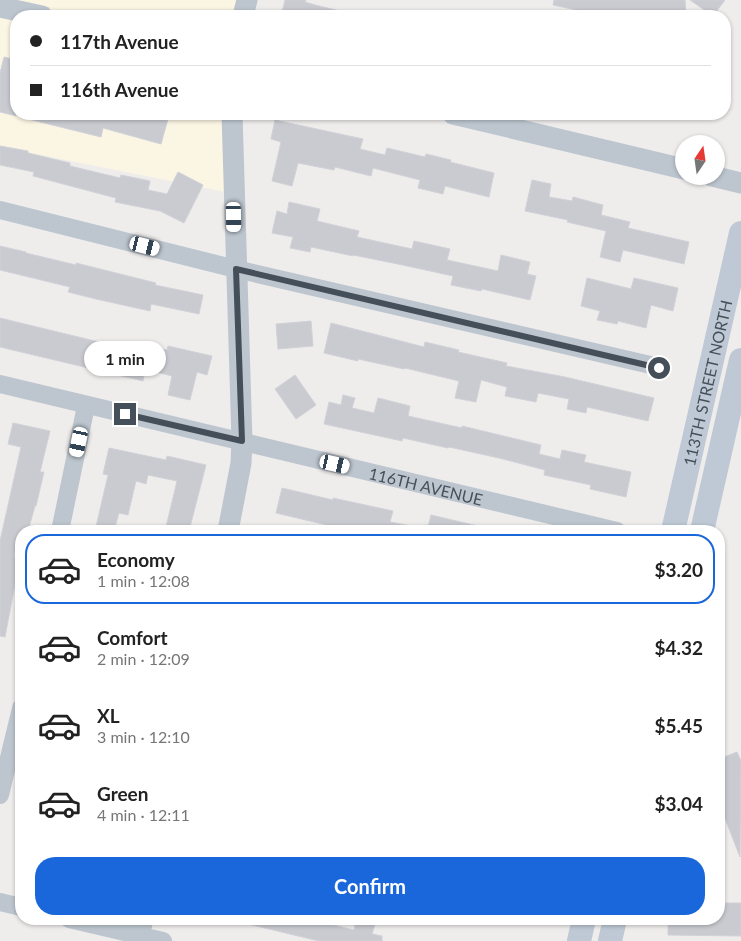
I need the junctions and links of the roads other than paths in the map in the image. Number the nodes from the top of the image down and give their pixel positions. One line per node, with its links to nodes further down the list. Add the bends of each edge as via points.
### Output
1 (0, 7): 2 (street)
2 (14, 10)
3 (232, 120): 10 (street)
4 (478, 120): 5 (street)
5 (675, 167)
6 (725, 179): 7 (street)
7 (741, 183)
8 (0, 210): 10 (street)
9 (741, 232): 19 (main road, 113TH STREET NORTH)
10 (236, 269): 12 (street); 15 (street)
11 (741, 360): 20 (main road, 113TH STREET NORTH)
12 (659, 368)
13 (0, 384): 14 (street, 116TH AVENUE)
14 (86, 406): 15 (street, 116TH AVENUE); 16 (street)
15 (242, 441): 17 (street); 18 (street, 116TH AVENUE)
16 (61, 525)
17 (229, 525)
18 (592, 525)
19 (674, 525)
20 (703, 525)
21 (15, 733): 22 (street)
22 (0, 794)
23 (0, 902): 24 (street)
24 (15, 906)
25 (102, 925): 28 (street)
26 (583, 925): 30 (main road)
27 (614, 925): 31 (main road)
28 (140, 932): 29 (street)
29 (163, 941)
30 (579, 941)
31 (610, 941)

